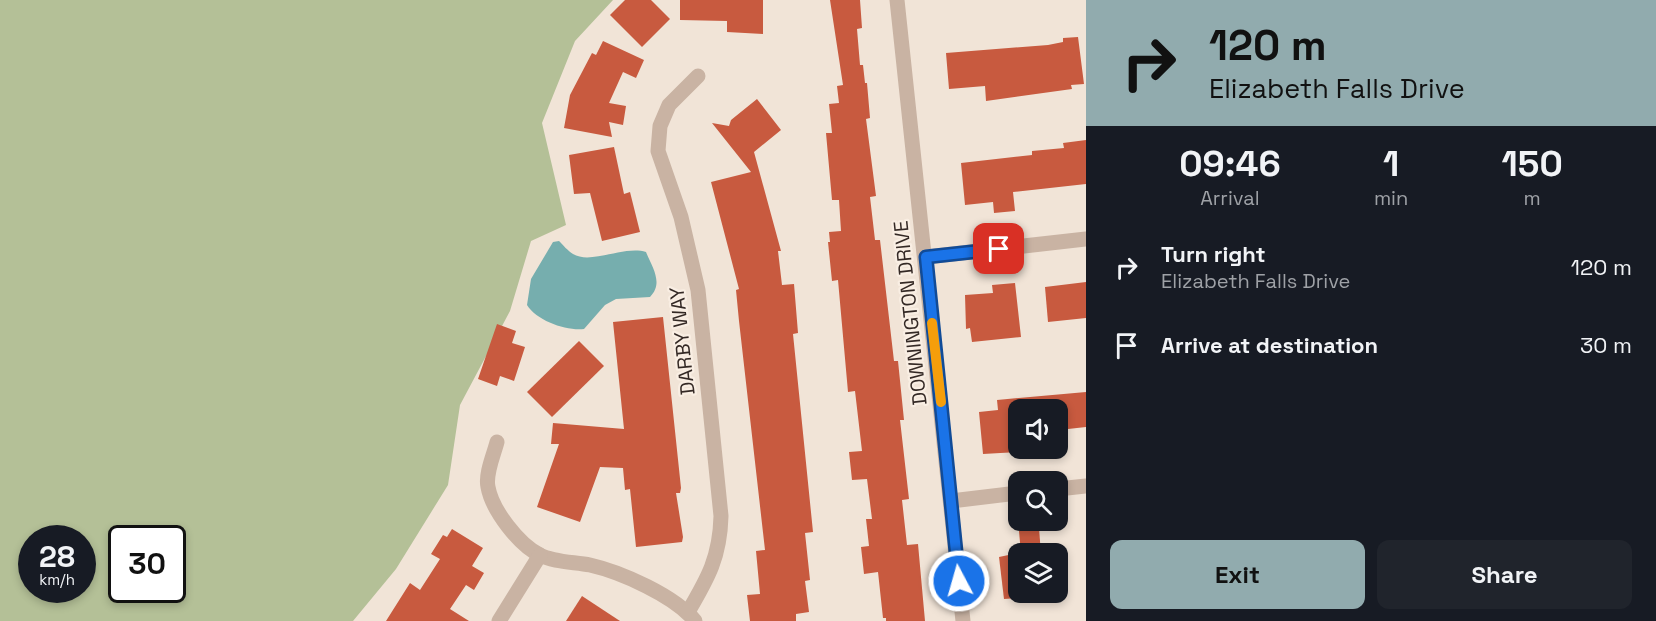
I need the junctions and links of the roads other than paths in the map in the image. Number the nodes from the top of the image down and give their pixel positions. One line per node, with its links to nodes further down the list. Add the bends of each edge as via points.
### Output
1 (900, 0): 4 (street, DOWNINGTON DRIVE)
2 (698, 76): 11 (street, DARBY WAY, via 669,105 660,126 658,151 688,244 698,290 721,516 720,544 712,571)
3 (1086, 239): 4 (street)
4 (926, 257): 9 (street, DOWNINGTON DRIVE)
5 (497, 442): 10 (street, via 487,485 496,511)
6 (1086, 486): 7 (street)
7 (1068, 488)
8 (1008, 494): 9 (street)
9 (951, 501): 13 (street, DOWNINGTON DRIVE)
10 (540, 555): 11 (street, via 593,566 642,584); 12 (street)
11 (691, 617)
12 (499, 621)
13 (963, 621)

